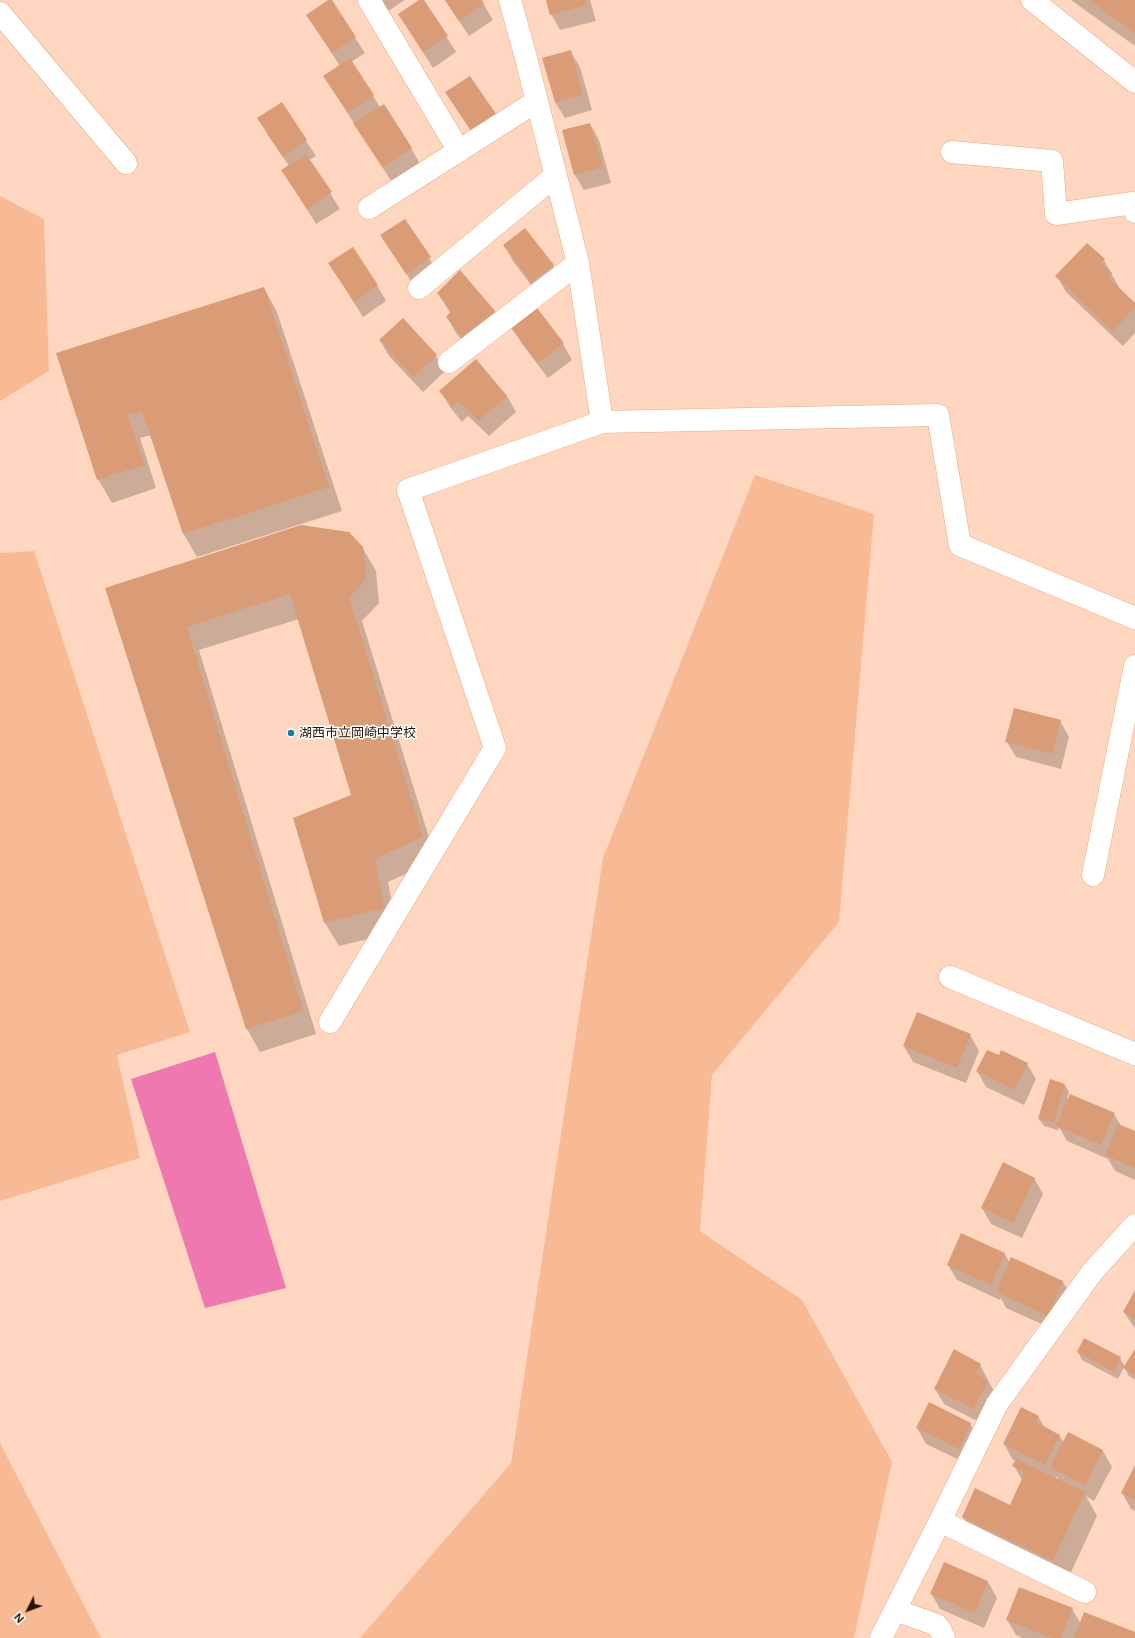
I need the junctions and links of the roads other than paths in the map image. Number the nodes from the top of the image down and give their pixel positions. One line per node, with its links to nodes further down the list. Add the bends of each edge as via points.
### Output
1 (369, 0): 7 (street)
2 (510, 0): 6 (street)
3 (1032, 0): 5 (street)
4 (0, 13): 9 (street)
5 (1135, 82)
6 (537, 101): 7 (street); 10 (street)
7 (459, 150): 12 (street)
8 (952, 152): 11 (street, via 1052,161 1056,214)
9 (126, 163)
10 (556, 175): 13 (street); 14 (street)
11 (1134, 206)
12 (369, 208)
13 (578, 263): 15 (street); 16 (street)
14 (419, 288)
15 (449, 362)
16 (602, 422): 17 (street, via 938,415 960,545); 21 (street, via 408,490 494,748)
17 (1135, 618)
18 (1135, 666): 19 (street)
19 (1093, 875)
20 (950, 977): 22 (street)
21 (330, 1022)
22 (1135, 1054)
23 (1135, 1224): 24 (street, via 1093,1271 997,1404)
24 (940, 1522): 25 (street); 26 (street)
25 (1084, 1592)
26 (895, 1610): 27 (street); 28 (street, via 937,1625)
27 (881, 1638)
28 (944, 1638)

